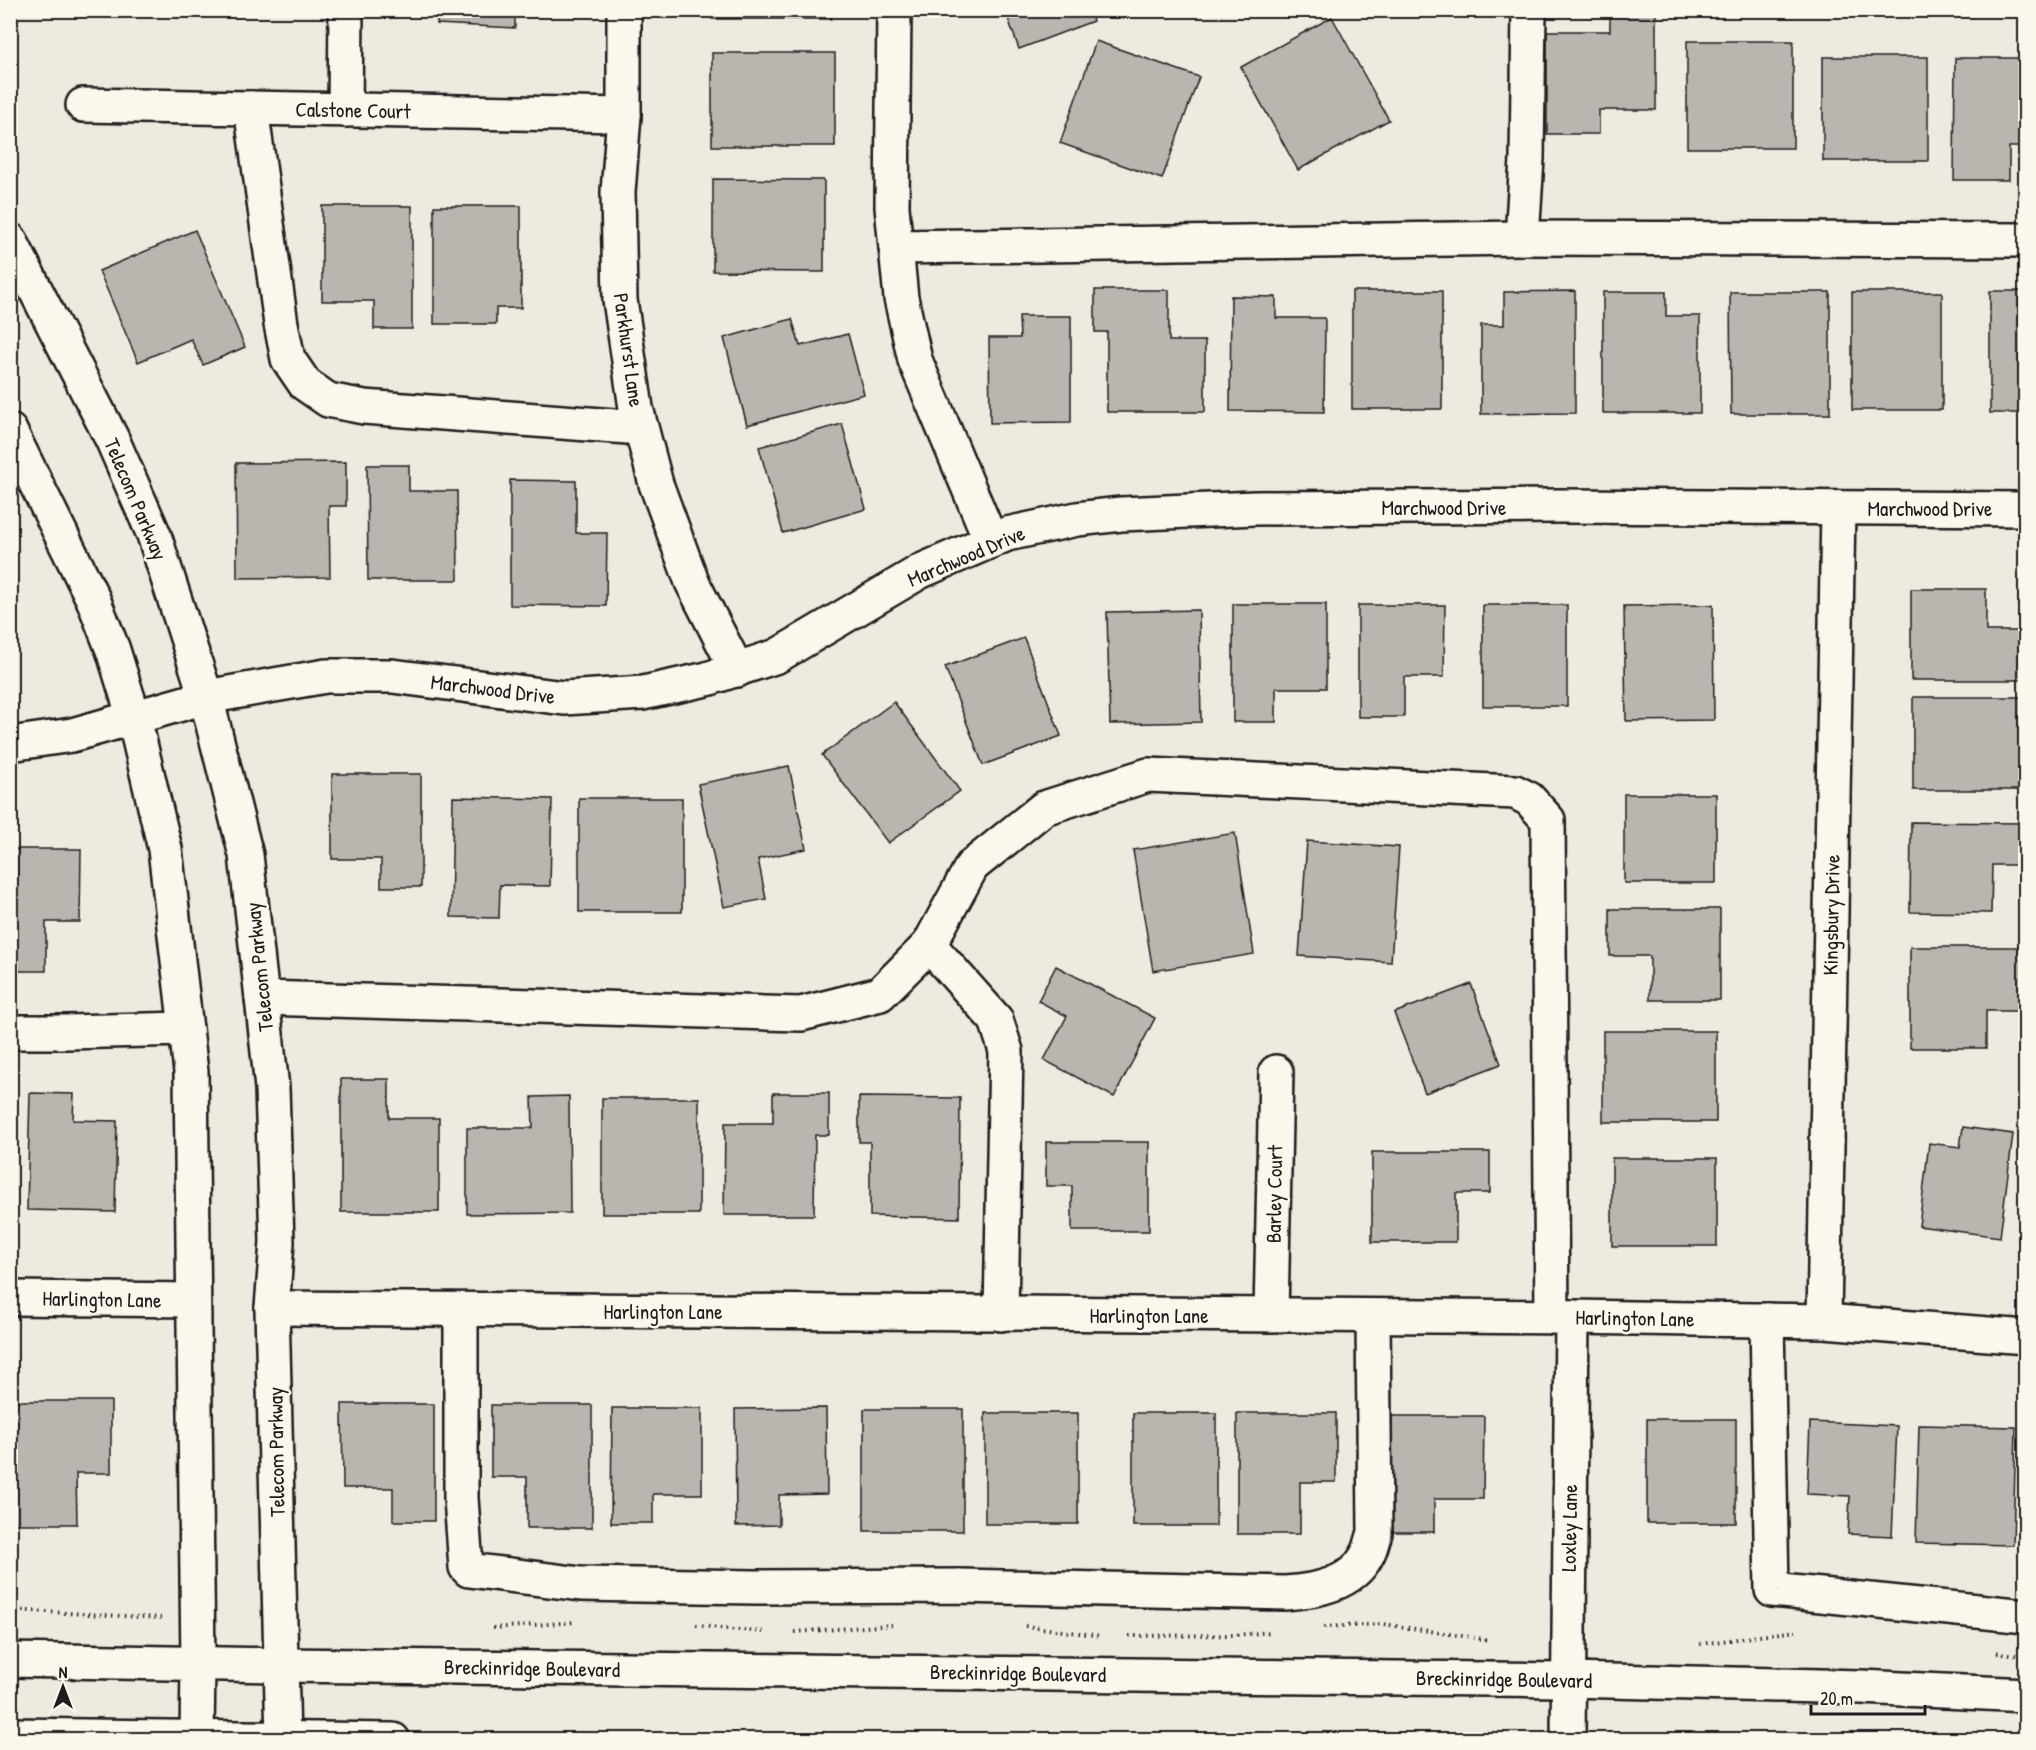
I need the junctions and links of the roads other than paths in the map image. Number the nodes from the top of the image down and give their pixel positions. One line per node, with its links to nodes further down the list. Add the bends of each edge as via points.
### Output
1 (346, 10): 7 (street)
2 (624, 10): 8 (street, Parkhurst Lane)
3 (894, 10): 12 (street, via 892,207)
4 (1529, 10): 9 (street)
5 (83, 105): 6 (street, Calstone Court)
6 (250, 108): 7 (street, Calstone Court); 13 (street, via 288,359 305,384 328,400 364,407)
7 (345, 110): 8 (street, Calstone Court)
8 (624, 115): 13 (street, Parkhurst Lane, via 618,192 620,300)
9 (1522, 238): 11 (street); 12 (street)
10 (10, 240): 20 (street, Telecom Parkway, via 112,439 154,535)
11 (2025, 240)
12 (896, 247): 18 (street, via 901,298 915,360)
13 (641, 428): 19 (street, Parkhurst Lane, via 656,484 692,582)
14 (10, 431): 15 (street)
15 (22, 480): 21 (street, via 93,599)
16 (1838, 508): 17 (street, Marchwood Drive); 18 (street, Marchwood Drive, via 1255,508 1077,519); 37 (street, Kingsbury Drive)
17 (2025, 509)
18 (991, 541): 19 (street, Marchwood Drive, via 921,571 777,656)
19 (737, 670): 20 (street, Marchwood Drive, via 643,693 564,698 392,676 326,676)
20 (206, 697): 21 (street, Marchwood Drive); 24 (street, Telecom Parkway, via 246,855)
21 (135, 718): 22 (street, Marchwood Drive, via 72,735); 25 (street, via 165,849)
22 (10, 744)
23 (929, 945): 24 (street, Loxley Lane, via 880,994 801,1014); 32 (street, via 996,1020 1006,1051); 35 (street, Loxley Lane, via 972,866 1044,808 1148,775 1515,792 1529,799 1548,820)
24 (262, 998): 30 (street, Telecom Parkway, via 272,1100 277,1242)
25 (186, 1029): 26 (street); 29 (street, via 191,1072)
26 (10, 1032)
27 (1276, 1072): 33 (street, Barley Court)
28 (10, 1298): 29 (street, Harlington Lane)
29 (193, 1300): 41 (street)
30 (272, 1308): 31 (street, Harlington Lane); 42 (street, Telecom Parkway)
31 (461, 1310): 32 (street, Harlington Lane); 34 (street, via 461,1498 469,1570 580,1584 1285,1593 1310,1592 1354,1571 1367,1556 1375,1533)
32 (1000, 1314): 33 (street, Harlington Lane)
33 (1271, 1315): 34 (street, Harlington Lane)
34 (1373, 1317): 35 (street, Harlington Lane)
35 (1562, 1317): 36 (street, Harlington Lane); 43 (street, Loxley Lane)
36 (1767, 1320): 37 (street, Harlington Lane); 39 (street, via 1772,1590)
37 (1824, 1321): 38 (street, Harlington Lane)
38 (2025, 1336)
39 (2025, 1616)
40 (10, 1660): 41 (street, Breckinridge Boulevard)
41 (198, 1663): 42 (street, Breckinridge Boulevard); 46 (street)
42 (281, 1665): 43 (street, Breckinridge Boulevard); 47 (street, Telecom Parkway)
43 (1567, 1680): 44 (street, Breckinridge Boulevard); 49 (street, Loxley Lane)
44 (2025, 1695)
45 (10, 1735): 46 (street)
46 (197, 1738): 47 (street)
47 (283, 1739): 48 (street)
48 (393, 1740)
49 (1568, 1740)

